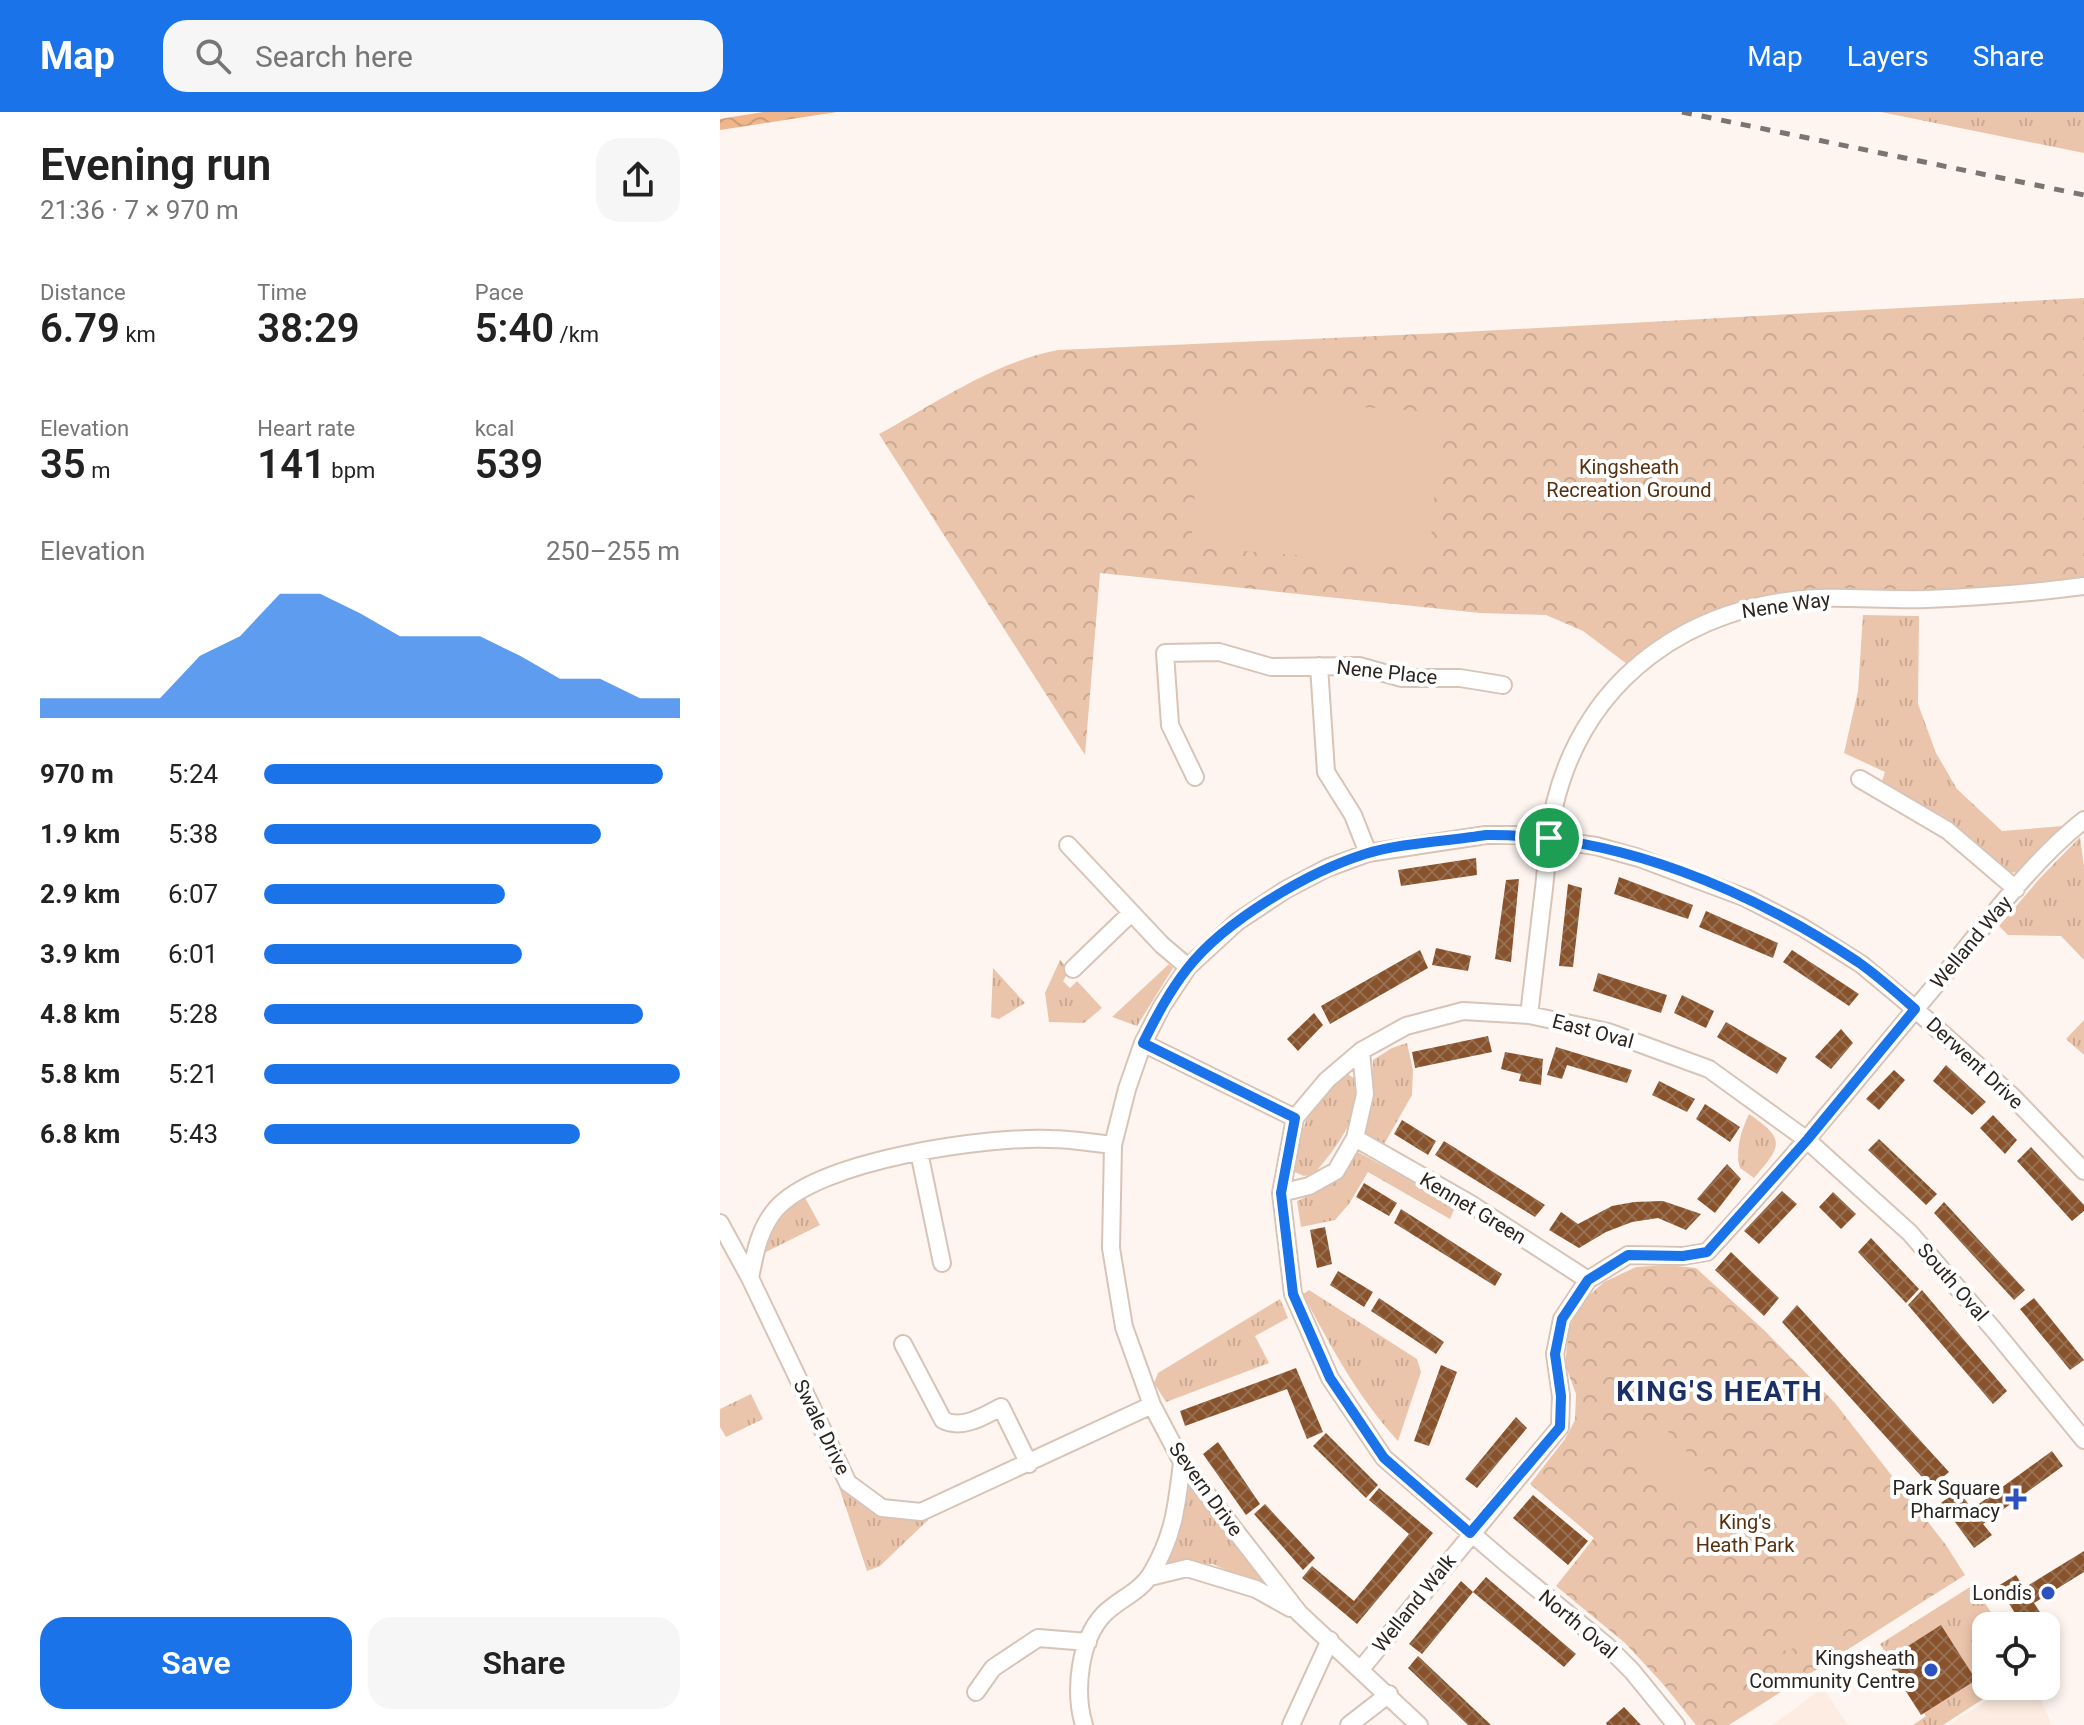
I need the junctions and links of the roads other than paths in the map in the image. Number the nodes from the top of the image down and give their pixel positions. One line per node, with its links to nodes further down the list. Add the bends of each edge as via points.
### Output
1 (2084, 586): 7 (street, Nene Way, via 1982,597 1815,598 1736,611 1691,629 1633,668 1590,721 1563,779)
2 (1319, 666): 3 (street, Nene Place, via 1359,666 1402,678 1460,678); 4 (street, Nene Place, via 1271,667 1219,652 1165,653 1170,725); 9 (street, Nene Place, via 1326,772 1353,815)
3 (1503, 685)
4 (1195, 777)
5 (1860, 779): 10 (street, via 1947,830)
6 (2084, 820): 10 (street, Welland Way)
7 (1549, 838): 9 (street, Derwent Drive, via 1486,835); 14 (street, Derwent Drive, via 1639,858 1746,898 1861,964); 15 (street, Nene Way)
8 (1068, 845): 11 (street)
9 (1368, 853): 12 (street, Derwent Drive, via 1285,890 1237,922)
10 (2016, 889): 14 (street, Welland Way)
11 (1131, 913): 12 (street); 13 (street)
12 (1188, 967): 16 (street, Severn Drive)
13 (1073, 969)
14 (1915, 1009): 20 (street, Welland Way); 23 (street, Derwent Drive, via 2013,1097)
15 (1529, 1015): 17 (street, East Oval, via 1463,1011 1406,1026); 20 (street, East Oval, via 1608,1032 1709,1069)
16 (1143, 1043): 18 (street); 21 (street, Severn Drive)
17 (1361, 1051): 18 (street, East Oval); 19 (street, via 1365,1094)
18 (1295, 1118): 24 (street, East Oval)
19 (1355, 1138): 24 (street, via 1336,1171); 28 (street, Kennet Green)
20 (1807, 1140): 28 (street, Welland Way, via 1707,1252 1628,1255); 31 (street, South Oval, via 1910,1233)
21 (1113, 1145): 22 (street, via 1050,1138); 30 (street, Severn Drive, via 1111,1248 1124,1327)
22 (919, 1152): 26 (street); 27 (street, via 868,1163 797,1191 765,1224)
23 (2084, 1171)
24 (1281, 1193): 34 (street, East Oval, via 1293,1294 1330,1378 1384,1458)
25 (720, 1223): 27 (street, Swale Drive)
26 (942, 1263)
27 (750, 1278): 33 (street, Swale Drive, via 848,1483 882,1508 921,1512)
28 (1588, 1280): 34 (street, Welland Walk, via 1562,1319 1555,1354 1560,1427)
29 (903, 1344): 33 (street, via 943,1420 959,1424 1001,1407)
30 (1152, 1405): 32 (street, Severn Drive); 33 (street, Swale Drive)
31 (2084, 1440)
32 (1182, 1462): 35 (street, via 1174,1523); 36 (street, Severn Drive)
33 (1029, 1464)
34 (1470, 1533): 39 (street, Welland Walk); 46 (street, North Oval, via 1607,1646)
35 (1150, 1577): 36 (street, via 1187,1568 1256,1589); 38 (street, via 1103,1615)
36 (1299, 1613): 37 (street, Severn Drive)
37 (1330, 1640): 39 (street, Severn Drive); 43 (street)
38 (1088, 1642): 40 (street, via 1038,1638 993,1668); 42 (street, via 1079,1681)
39 (1361, 1669): 41 (street, Severn Drive)
40 (976, 1692)
41 (1389, 1694): 44 (street); 45 (street, Severn Drive)
42 (1084, 1725)
43 (1291, 1725)
44 (1349, 1725)
45 (1419, 1725)
46 (1676, 1725)

